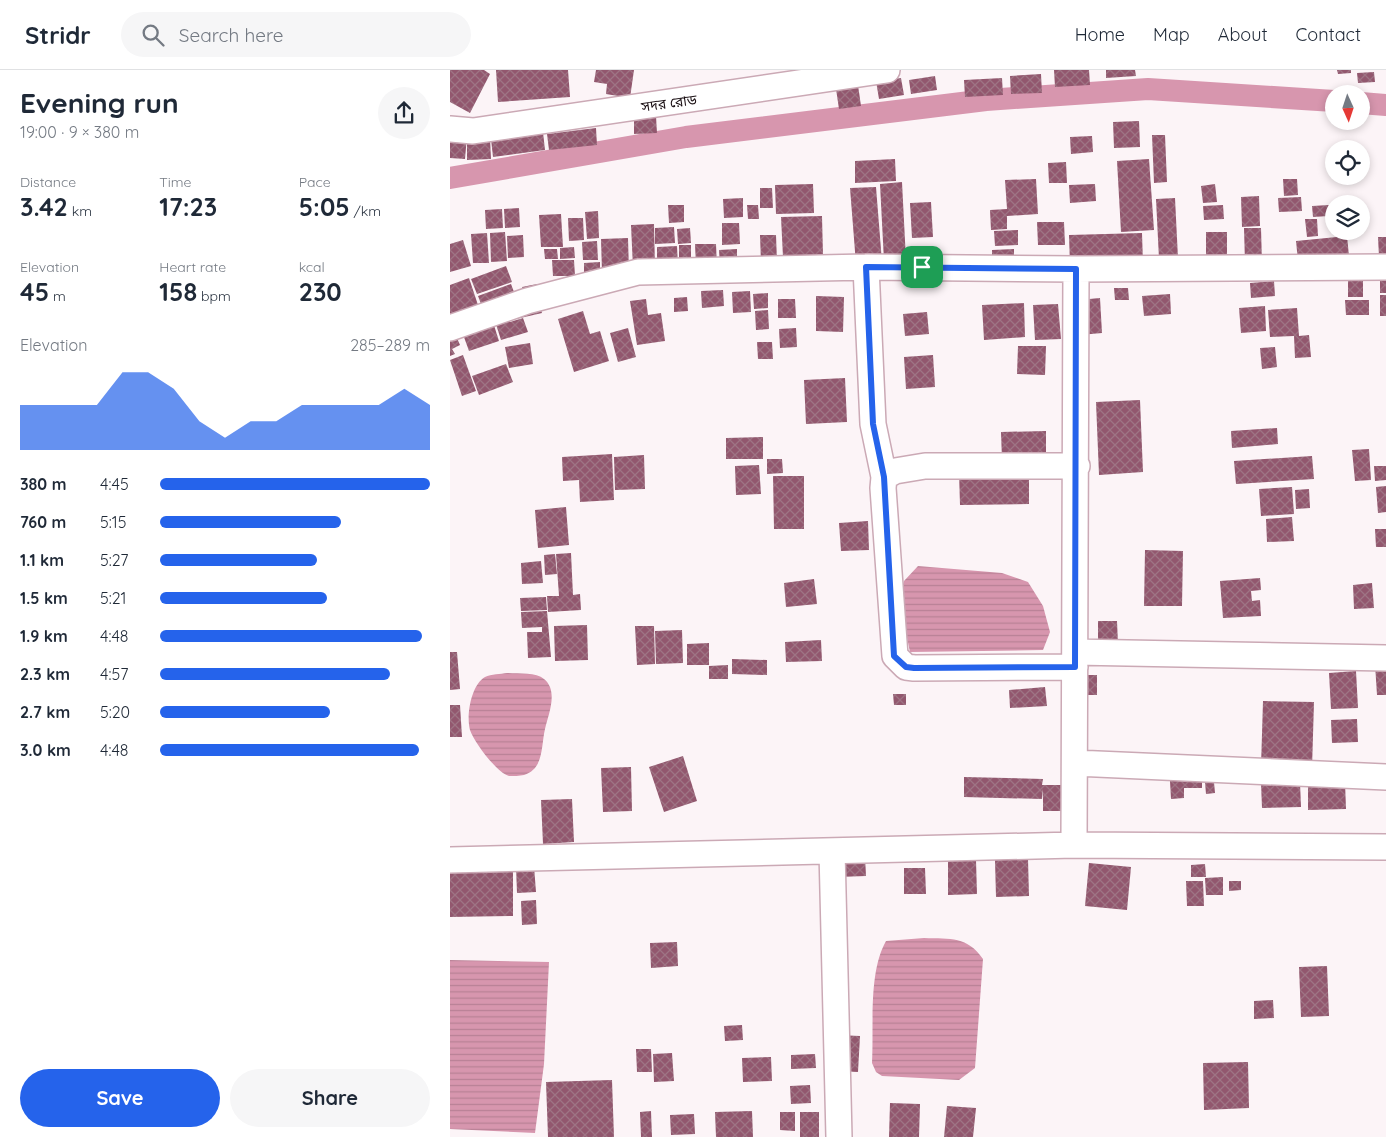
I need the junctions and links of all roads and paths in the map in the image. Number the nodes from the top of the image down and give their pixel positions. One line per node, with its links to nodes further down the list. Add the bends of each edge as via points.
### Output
1 (887, 70): 2 (street, সদর রোড, via 474,130)
2 (450, 129)
3 (866, 267): 5 (street); 6 (street, via 638,272 527,301); 8 (street, via 873,424)
4 (1386, 267): 5 (street)
5 (1076, 269): 7 (street)
6 (450, 328)
7 (1077, 466): 8 (street, via 925,466 894,471); 10 (street)
8 (884, 477): 10 (street, via 894,656 906,667 914,668)
9 (1386, 658): 10 (street)
10 (1075, 660): 11 (street)
11 (1075, 763): 12 (street); 13 (street)
12 (1386, 777)
13 (1074, 846): 14 (street); 15 (street)
14 (1386, 847)
15 (832, 852): 16 (street); 17 (street)
16 (450, 860)
17 (839, 1137)

